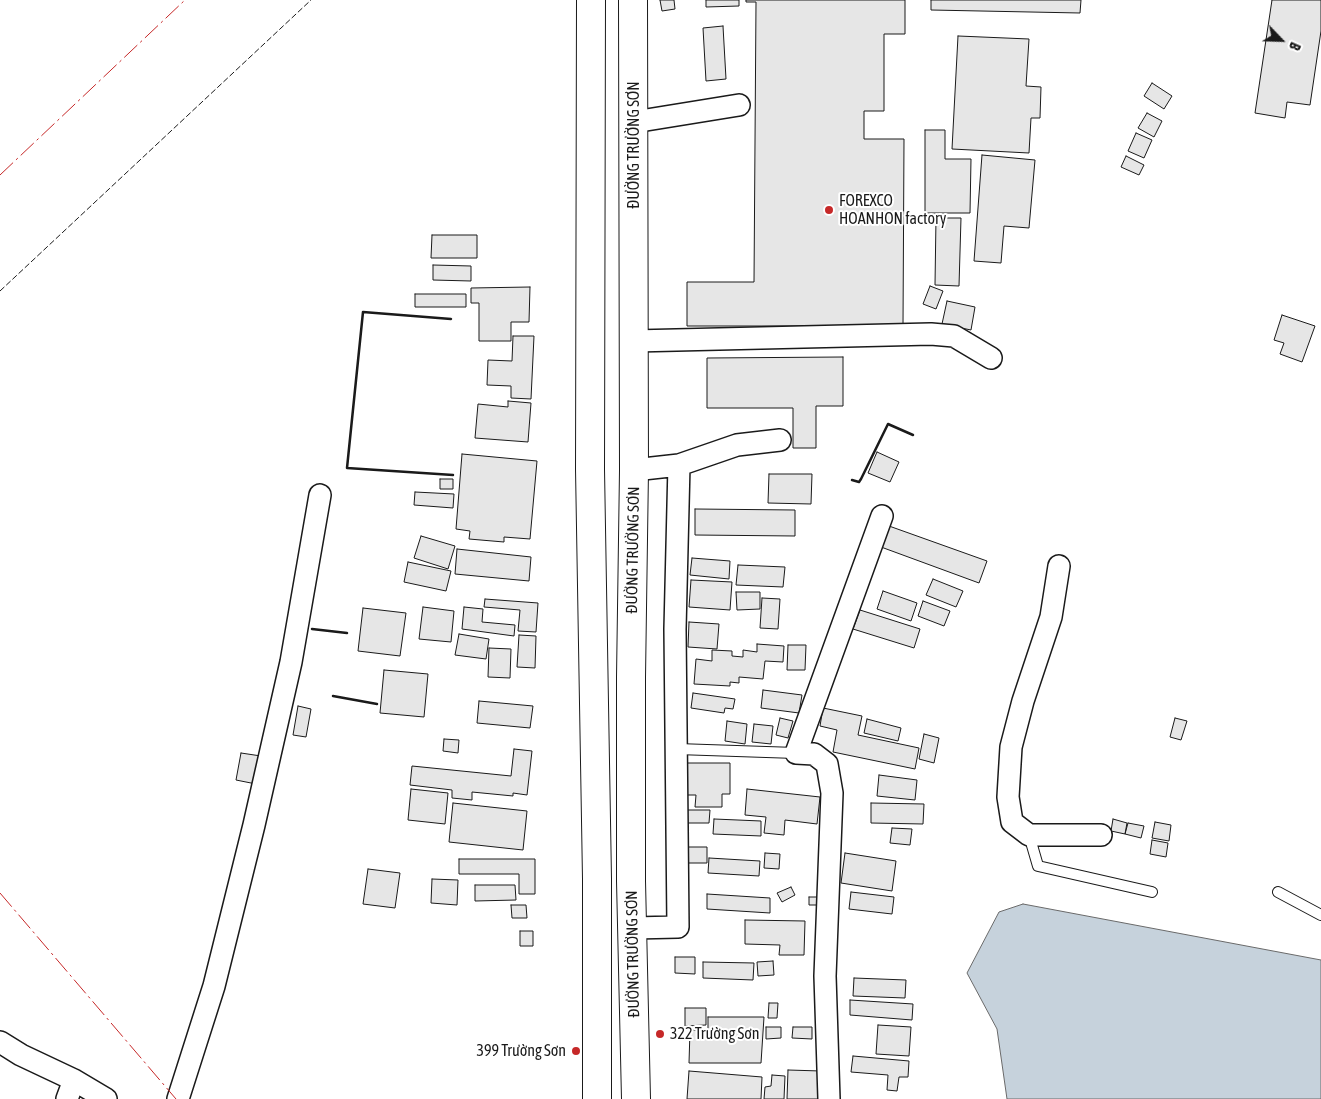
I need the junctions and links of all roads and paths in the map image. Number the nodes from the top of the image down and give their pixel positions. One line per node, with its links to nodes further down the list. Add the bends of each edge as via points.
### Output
1 (590, 0): 25 (highway, via 590,469)
2 (633, 0): 4 (highway, ĐƯỜNG TRƯỜNG SƠN)
3 (739, 105): 4 (street)
4 (634, 122): 5 (highway, ĐƯỜNG TRƯỜNG SƠN)
5 (634, 340): 6 (street, via 931,334 954,336); 9 (highway, ĐƯỜNG TRƯỜNG SƠN)
6 (991, 358)
7 (780, 440): 8 (street, via 737,445)
8 (679, 465): 9 (street); 13 (street, via 675,629)
9 (634, 470): 20 (highway, ĐƯỜNG TRƯỜNG SƠN, via 631,677)
10 (320, 495): 24 (street, via 291,662 254,825 214,986)
11 (882, 516): 14 (street)
12 (1059, 566): 15 (street, via 1051,617 1011,747 1008,798 1012,822)
13 (677, 749): 14 (lane); 20 (street, via 678,927)
14 (796, 753): 27 (street, via 814,754 827,764 832,793 826,976)
15 (1029, 835): 16 (street); 17 (lane, via 1038,866)
16 (1101, 835)
17 (1152, 892)
18 (1278, 892): 19 (lane)
19 (1321, 915)
20 (633, 928): 26 (highway, ĐƯỜNG TRƯỜNG SƠN)
21 (0, 1042): 22 (street)
22 (70, 1089): 23 (street)
23 (106, 1099)
24 (178, 1099)
25 (597, 1099)
26 (636, 1099)
27 (829, 1099)

